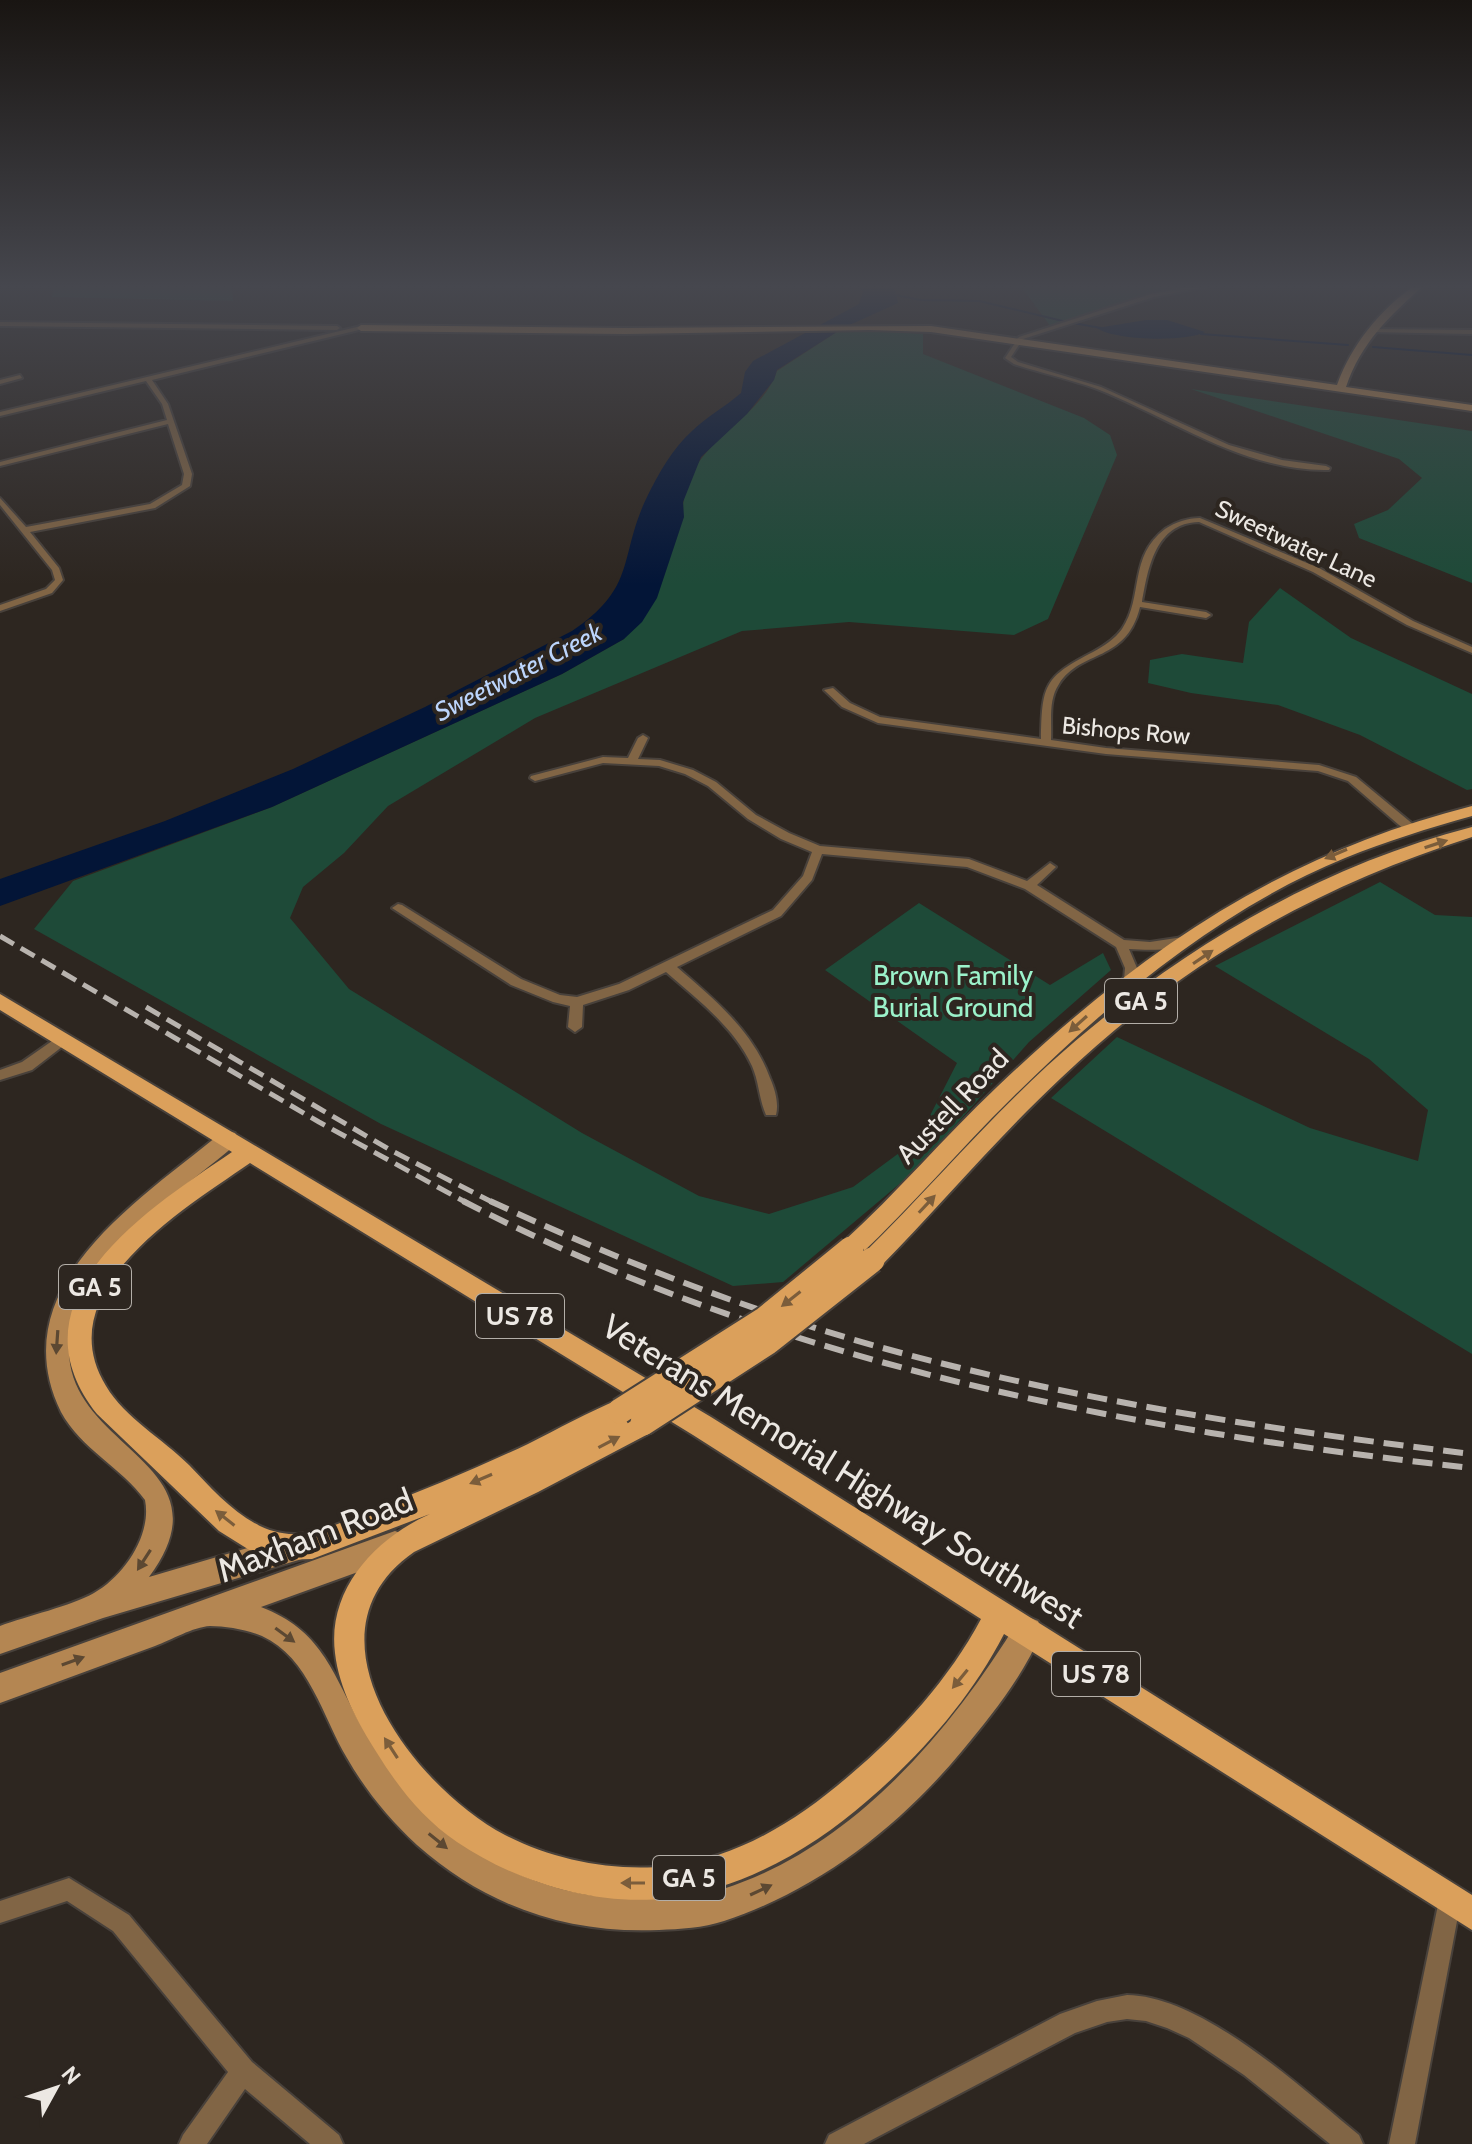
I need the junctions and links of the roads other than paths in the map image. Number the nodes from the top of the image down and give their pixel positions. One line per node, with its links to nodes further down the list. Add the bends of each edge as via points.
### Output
1 (122, 385): 8 (street)
2 (154, 385): 9 (street)
3 (1089, 385): 11 (street, via 1210,441 1260,457)
4 (1314, 385): 6 (street)
5 (1342, 385): 6 (street)
6 (1340, 389): 7 (street)
7 (1472, 408)
8 (0, 414)
9 (170, 421): 10 (street); 13 (street, via 188,474 179,492 142,509)
10 (0, 464)
11 (1326, 468)
12 (0, 500): 13 (street)
13 (26, 530): 15 (street, via 59,580 49,591)
14 (1136, 604): 16 (street); 17 (street, Sweetwater Lane, via 1145,557 1154,543 1186,520 1204,517); 20 (street, Sweetwater Lane, via 1118,641 1057,678 1049,694)
15 (0, 608)
16 (1206, 615)
17 (1472, 650)
18 (829, 690): 20 (street, Bishops Row, via 878,720)
19 (643, 738): 21 (street)
20 (1046, 744): 24 (street, Bishops Row, via 1319,768 1352,779)
21 (632, 760): 22 (street, via 584,763); 26 (street, via 689,772 752,817)
22 (535, 778)
23 (1472, 811): 24 (main road, Austell Road / GA 5)
24 (1410, 828): 30 (main road, Austell Road / GA 5, one-way to 30, via 1286,876)
25 (1472, 832): 41 (main road, Austell Road / GA 5, one-way to 25, via 1067,1060 1235,935 1341,878)
26 (818, 850): 28 (street, via 969,863); 32 (street, via 808,877 777,913)
27 (1050, 867): 28 (street)
28 (1029, 886): 31 (street)
29 (398, 908): 35 (street, via 516,982)
30 (1183, 941): 31 (street); 33 (main road, Austell Road / GA 5)
31 (1121, 944): 33 (street)
32 (668, 966): 35 (street); 39 (street, via 744,1038 769,1087)
33 (1131, 980): 41 (main road, Austell Road / GA 5, one-way to 41, via 1002,1095)
34 (0, 1001): 37 (main road, US 78)
35 (577, 1002): 36 (street)
36 (575, 1027)
37 (62, 1039): 38 (street, via 27,1066); 40 (main road, US 78)
38 (0, 1075)
39 (771, 1111)
40 (239, 1146): 46 (main road, GA 5, one-way to 40, via 245,1533 213,1508 98,1396 78,1340 86,1306 120,1249); 47 (street, one-way to 47, via 115,1230 75,1282 60,1315 55,1350 66,1397 83,1423 150,1487 160,1510 149,1553); 49 (main road, Veterans Memorial Highway Southwest / US 78)
41 (861, 1254): 42 (main road, Austell Road / GA 5, one-way to 42, bridge); 43 (main road, Austell Road / GA 5, bridge, via 768,1342)
42 (620, 1411): 44 (main road, Maxham Road / GA 5)
43 (643, 1423): 44 (main road, Maxham Road / GA 5, one-way to 43)
44 (563, 1453): 45 (main road, Maxham Road / GA 5); 46 (main road, Maxham Road / GA 5, one-way to 46)
45 (403, 1542): 48 (street, Maxham Road); 49 (main road, GA 5, one-way to 45, via 970,1666 921,1728 800,1832 748,1862 715,1872 671,1882 603,1882 534,1863 461,1825 427,1795 388,1745 354,1681 348,1637 354,1605 368,1579)
46 (296, 1548): 47 (street, Maxham Road)
47 (103, 1604): 51 (street, Maxham Road)
48 (212, 1613): 50 (street, one-way to 50, via 260,1621 294,1641 321,1676 350,1735 389,1795 440,1844 474,1868 528,1893 585,1912 623,1914 722,1906 836,1846 901,1792 982,1705); 52 (street, Maxham Road, one-way to 48)
49 (1000, 1613): 50 (main road, Veterans Memorial Highway Southwest / US 78)
50 (1028, 1631): 53 (main road, Veterans Memorial Highway Southwest / US 78)
51 (0, 1640)
52 (0, 1688)
53 (1461, 1907): 60 (street)
54 (0, 1912): 55 (street, via 69,1889 82,1897 121,1923)
55 (243, 2071): 56 (street); 57 (street)
56 (192, 2144)
57 (330, 2144)
58 (838, 2144): 59 (street, via 1069,2023 1107,2009 1145,2008 1181,2021 1254,2067)
59 (1350, 2144)
60 (1402, 2144)

